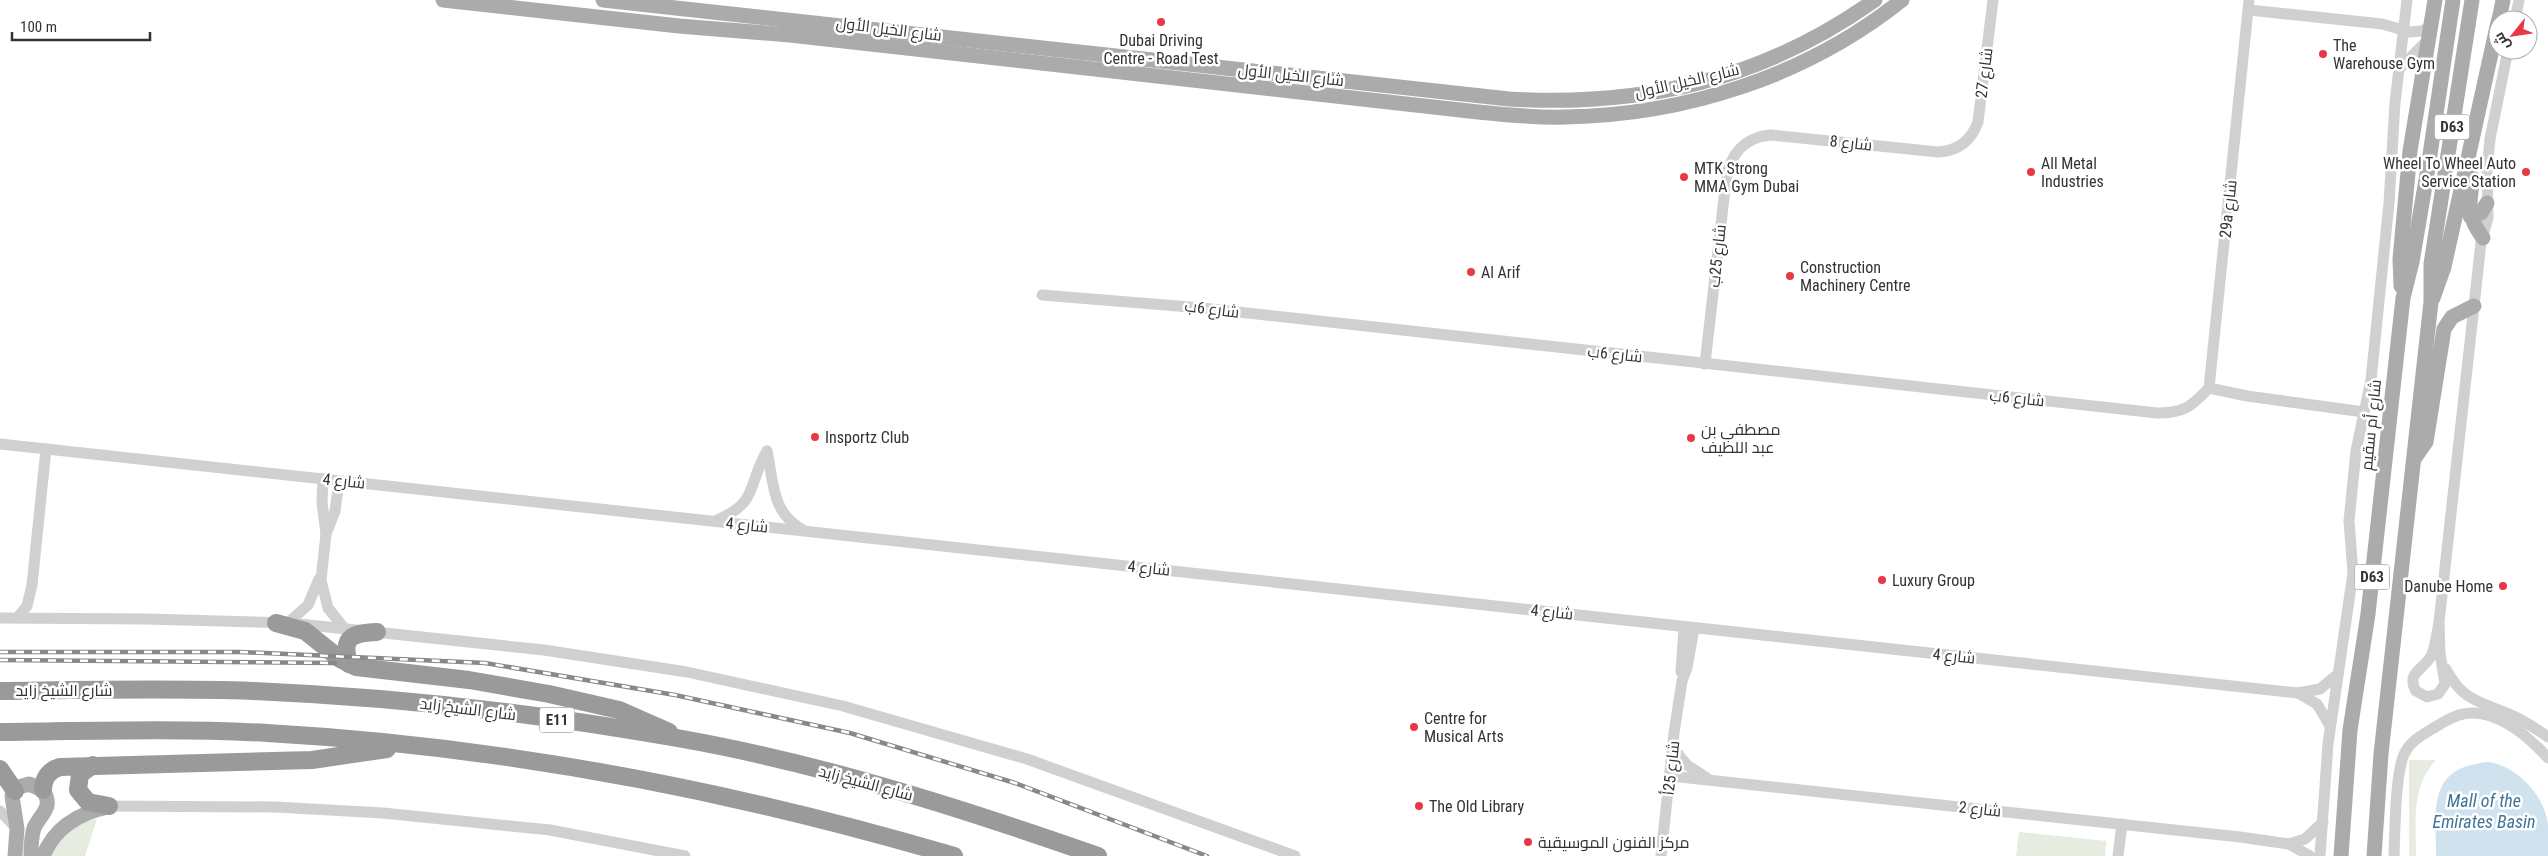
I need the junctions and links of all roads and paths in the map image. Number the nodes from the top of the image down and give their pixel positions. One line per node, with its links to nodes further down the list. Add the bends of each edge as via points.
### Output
1 (443, 0): 5 (main road, شارع الخيل الأول, via 790,35 1478,112 1564,117 1663,107 1744,86 1829,49)
2 (603, 0): 11 (main road, شارع الخيل الأول)
3 (638, 0): 11 (main road)
4 (1876, 0): 11 (main road, شارع الخيل الأول, via 1812,39 1768,60 1723,76 1642,96 1564,101 1502,98)
5 (1902, 0)
6 (1993, 0): 19 (street, شارع 27, via 1978,122)
7 (2407, 0): 13 (street)
8 (2435, 0): 14 (main road)
9 (2453, 0): 25 (main road, شارع أم سقيم / D63, via 2414,250)
10 (2472, 0): 26 (main road, D63, via 2432,254)
11 (653, 5)
12 (2249, 5): 13 (street); 29 (street, 29a شارع)
13 (2404, 30): 14 (street); 17 (street)
14 (2431, 32): 17 (street); 25 (main road, via 2409,161 2400,260)
15 (2489, 60): 18 (main road)
16 (2506, 60): 21 (street, via 2490,139)
17 (2400, 69): 30 (street, via 2371,380)
18 (2476, 117): 22 (main road, via 2478,139); 26 (main road, via 2444,266)
19 (1966, 142): 20 (street, شارع 8, via 1953,150 1938,152 1771,135 1752,139)
20 (1737, 150): 28 (street, شارع 25ب, via 1726,180)
21 (2488, 203): 22 (main road, via 2481,214); 23 (street, via 2488,222)
22 (2470, 216): 23 (main road)
23 (2482, 238): 27 (street)
24 (1042, 295): 28 (street, شارع 6ب, via 1202,308)
25 (2403, 298): 84 (main road, شارع أم سقيم / D63, via 2368,614 2350,730)
26 (2431, 302): 33 (main road, D63)
27 (2474, 306): 33 (main road, via 2452,317 2444,329 2426,442); 44 (street)
28 (1705, 364): 29 (street, شارع 6ب, via 2157,413 2187,409)
29 (2209, 388): 30 (street)
30 (2364, 412): 51 (street, via 2356,451 2349,522 2353,573)
31 (0, 444): 32 (street, شارع 4)
32 (46, 449): 34 (street, شارع 4); 40 (street)
33 (2413, 460): 85 (main road, D63)
34 (323, 479): 35 (street, شارع 4); 38 (street)
35 (339, 480): 36 (street, شارع 4); 38 (street, via 335,511)
36 (714, 522): 37 (street, شارع 4); 37 (street, via 736,512 748,499 767,451 777,503 786,517)
37 (805, 531): 46 (street, شارع 4)
38 (326, 534): 39 (street)
39 (321, 572): 45 (street, via 311,601); 47 (street, via 325,601 331,614)
40 (32, 585): 42 (street, via 27,606); 43 (street, via 34,602)
41 (0, 618): 42 (street)
42 (17, 618): 43 (street)
43 (46, 618): 45 (street)
44 (2439, 622): 49 (street); 49 (street, via 2432,653 2414,676 2414,688 2423,696 2435,696 2444,688)
45 (282, 623): 47 (street); 50 (highway, via 305,632)
46 (1689, 627): 53 (street, شارع 4); 59 (street, شارع 25أ, via 1681,667)
47 (344, 628): 48 (street)
48 (377, 632): 50 (highway, via 357,634 350,639 346,649); 79 (street, via 577,655 687,672 801,696 1026,759)
49 (2440, 654): 56 (street, via 2464,695 2517,717)
50 (349, 664): 57 (highway, via 376,671 470,680 549,694 634,715)
51 (2338, 674): 53 (street, شارع 4, via 2320,689); 54 (street)
52 (0, 691): 57 (highway, شارع الشيخ زايد / E11, via 200,690 345,697 483,710)
53 (2298, 693): 54 (street, شارع 4, via 2317,704)
54 (2330, 726): 69 (street)
55 (0, 732): 58 (highway, via 233,732)
56 (2548, 737)
57 (678, 738): 78 (highway, شارع الشيخ زايد / E11, via 894,791)
58 (400, 745): 61 (highway, via 374,752 312,760); 77 (highway, via 536,762 660,783 783,809)
59 (1673, 748): 63 (street, شارع 25أ); 64 (street, via 1693,770)
60 (2548, 758): 86 (street, via 2529,739 2486,715 2457,715 2417,738 2403,756)
61 (93, 765): 65 (highway, via 56,768 46,777); 67 (highway, via 80,774 78,790 88,802)
62 (0, 770): 66 (highway)
63 (1670, 776): 64 (street, شارع 2); 80 (street, شارع 25أ)
64 (1714, 781): 70 (street, شارع 2)
65 (42, 790): 66 (main road, via 29,784); 74 (main road, via 48,807 33,830)
66 (16, 791): 71 (main road, via 12,804)
67 (108, 806): 75 (main road, via 66,824 51,840); 76 (street, via 276,807 383,813 550,830)
68 (0, 811): 71 (street)
69 (2323, 822): 72 (street, via 2305,839); 83 (street)
70 (2122, 824): 72 (street, شارع 2); 81 (street)
71 (17, 829): 73 (main road)
72 (2289, 844): 82 (street, شارع 2)
73 (15, 856)
74 (31, 856)
75 (43, 856)
76 (685, 856)
77 (954, 856)
78 (1098, 856)
79 (1295, 856)
80 (1661, 856)
81 (2118, 856)
82 (2310, 856)
83 (2320, 856)
84 (2341, 856)
85 (2374, 856)
86 (2394, 856)

